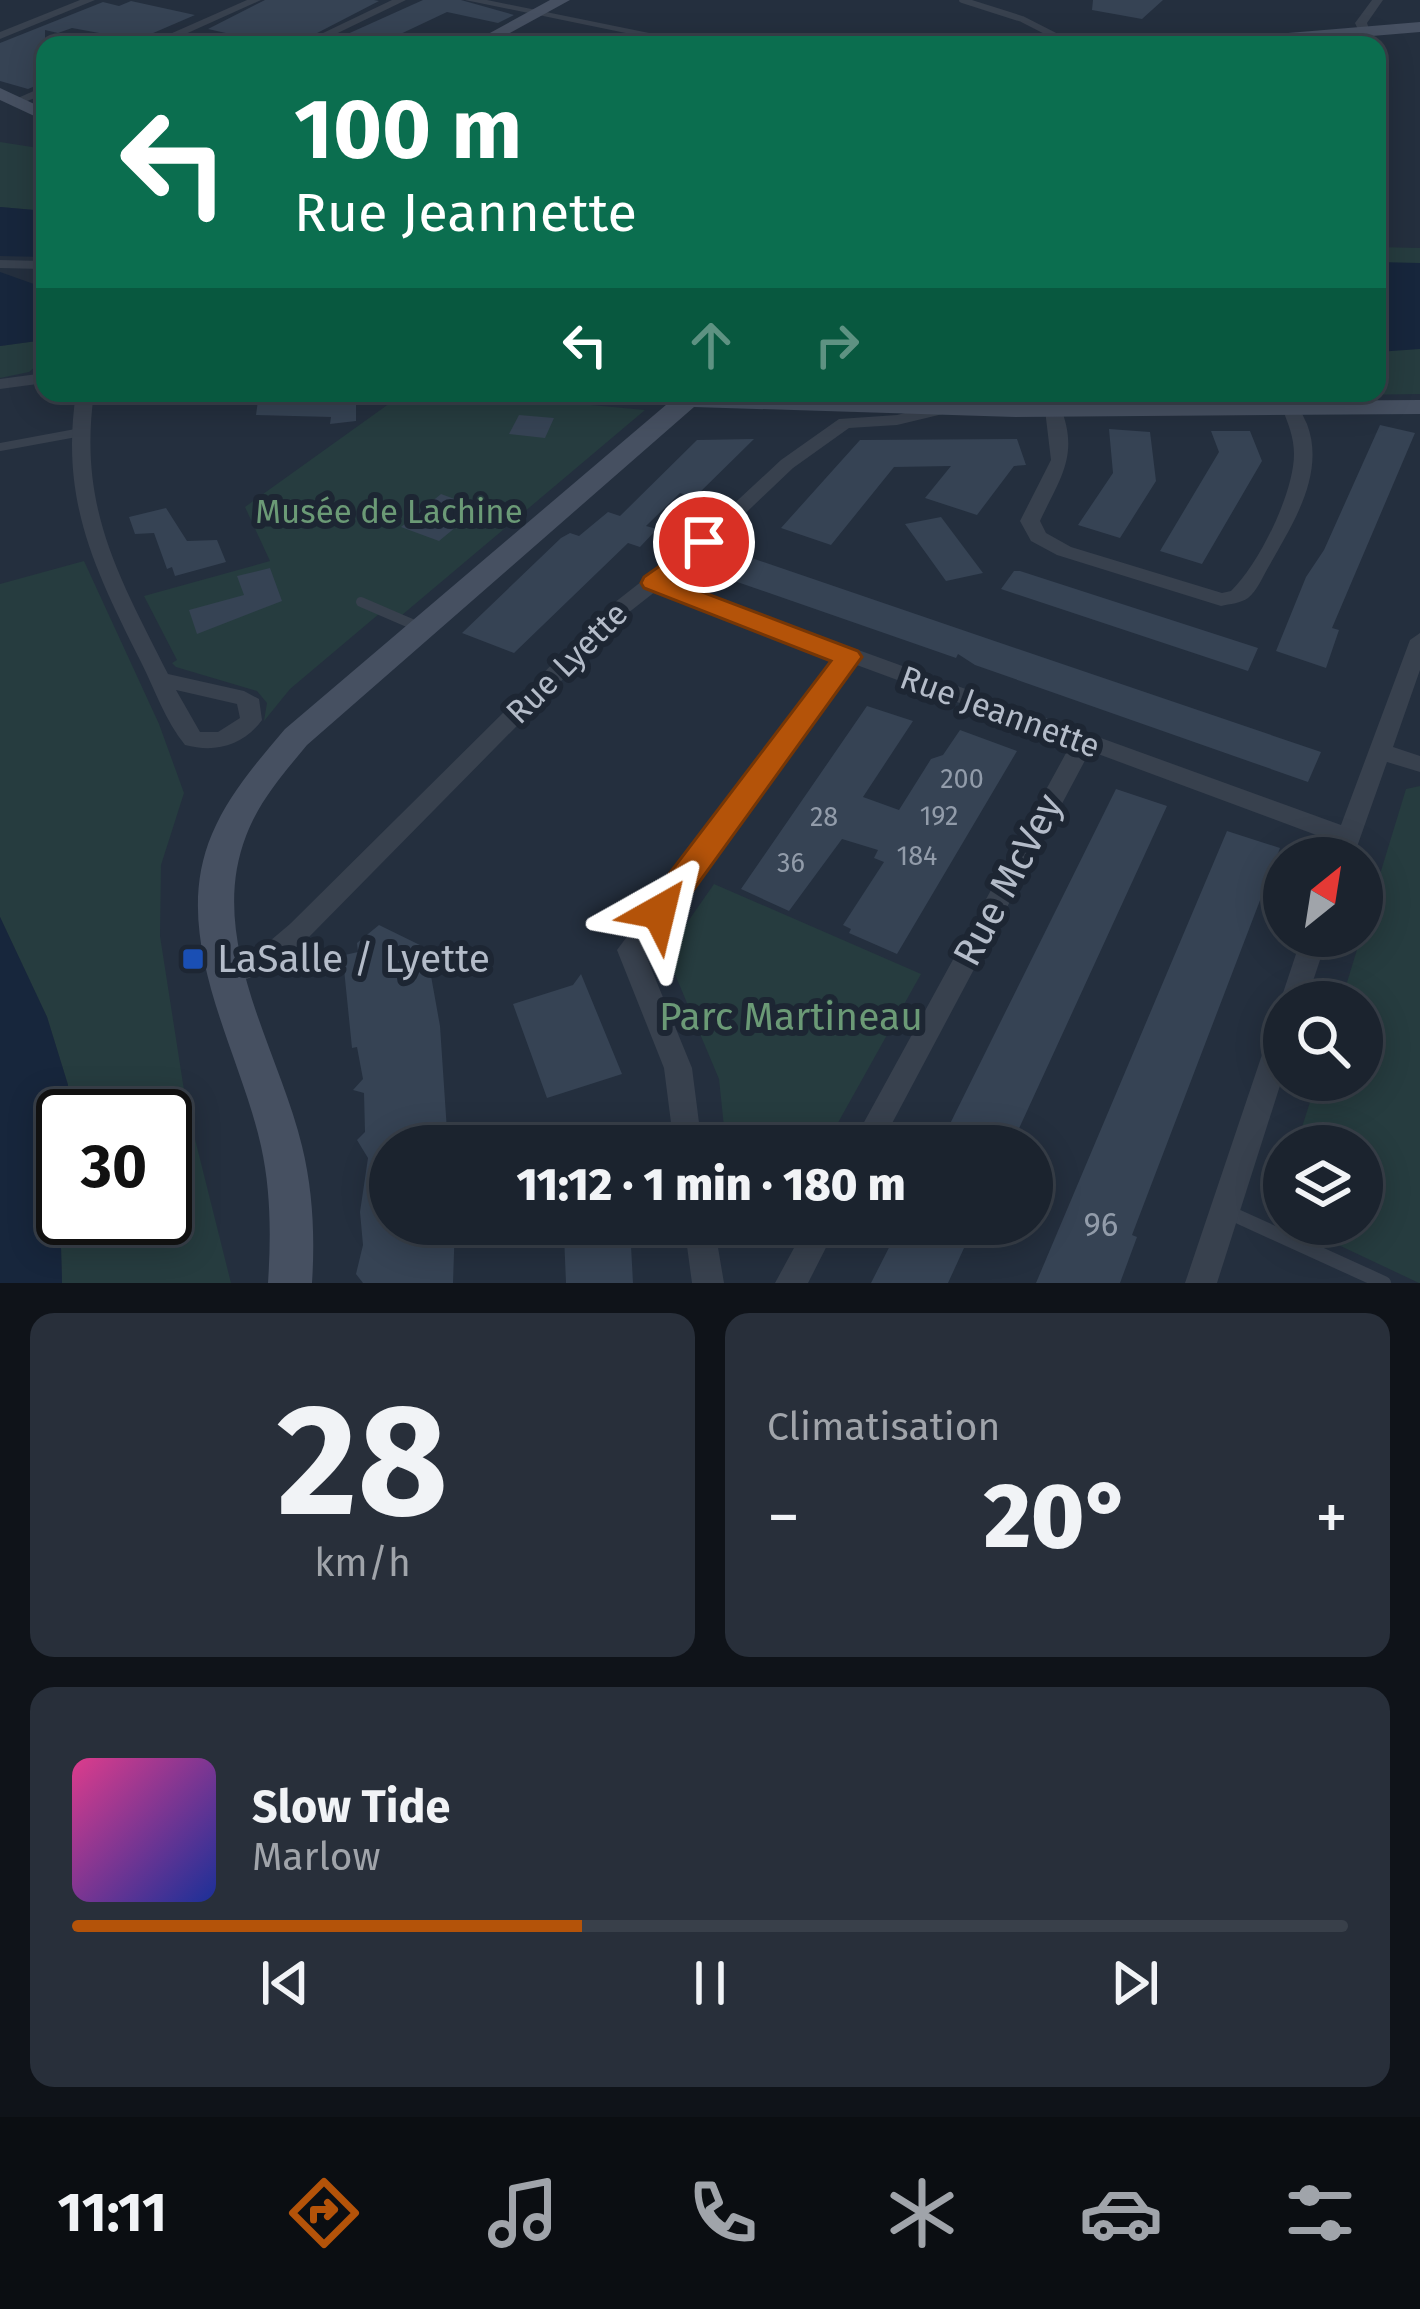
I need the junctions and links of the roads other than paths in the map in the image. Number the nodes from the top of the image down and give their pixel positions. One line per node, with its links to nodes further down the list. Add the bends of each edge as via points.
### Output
1 (90, 0): 11 (street)
2 (256, 0): 12 (street)
3 (401, 0): 13 (street)
4 (470, 0): 8 (street)
5 (562, 0): 8 (main road)
6 (962, 0): 16 (lane)
7 (1378, 0): 10 (street, via 1361,23)
8 (536, 14): 14 (main road); 15 (street)
9 (1420, 27): 10 (main road)
10 (1364, 32): 17 (main road)
11 (0, 36)
12 (172, 36)
13 (323, 36)
14 (493, 36)
15 (651, 36)
16 (1055, 36)
17 (1315, 36)
18 (9, 97): 19 (main road)
19 (36, 111)
20 (0, 264): 21 (lane)
21 (36, 269)
22 (36, 379): 23 (street)
23 (0, 384)
24 (83, 402): 32 (street)
25 (684, 402): 36 (main road)
26 (739, 402): 31 (main road)
27 (812, 402): 31 (main road)
28 (1420, 407): 29 (main road)
29 (1291, 408): 30 (main road); 30 (street, via 1304,454 1301,484 1246,588 1227,600 1076,556 1038,537 1030,521 1062,454)
30 (1054, 410): 31 (main road)
31 (844, 415): 34 (street, Rue Lyette)
32 (76, 434): 33 (lane); 39 (street, via 94,534)
33 (0, 447)
34 (654, 583): 38 (street, Rue Jeannette); 45 (street, Rue Lyette, via 298,932)
35 (361, 602): 36 (lane)
36 (422, 629): 45 (main road, via 296,737 247,796 224,850 214,906)
37 (1420, 640): 41 (street)
38 (848, 657): 40 (street, Rue Jeannette); 47 (street, via 631,950 678,1068)
39 (162, 680)
40 (1082, 742): 43 (street, Rue Jeannette); 48 (street, Rue McVey)
41 (1379, 751): 42 (street); 44 (street)
42 (1420, 764)
43 (1317, 837)
44 (1348, 837)
45 (225, 976): 52 (main road, via 284,1156)
46 (1263, 1095): 49 (street)
47 (685, 1125)
48 (876, 1125)
49 (1225, 1210): 55 (street); 56 (lane)
50 (702, 1245): 53 (street)
51 (812, 1245): 54 (street)
52 (290, 1283)
53 (708, 1283)
54 (791, 1283)
55 (1201, 1283)
56 (1384, 1283)

